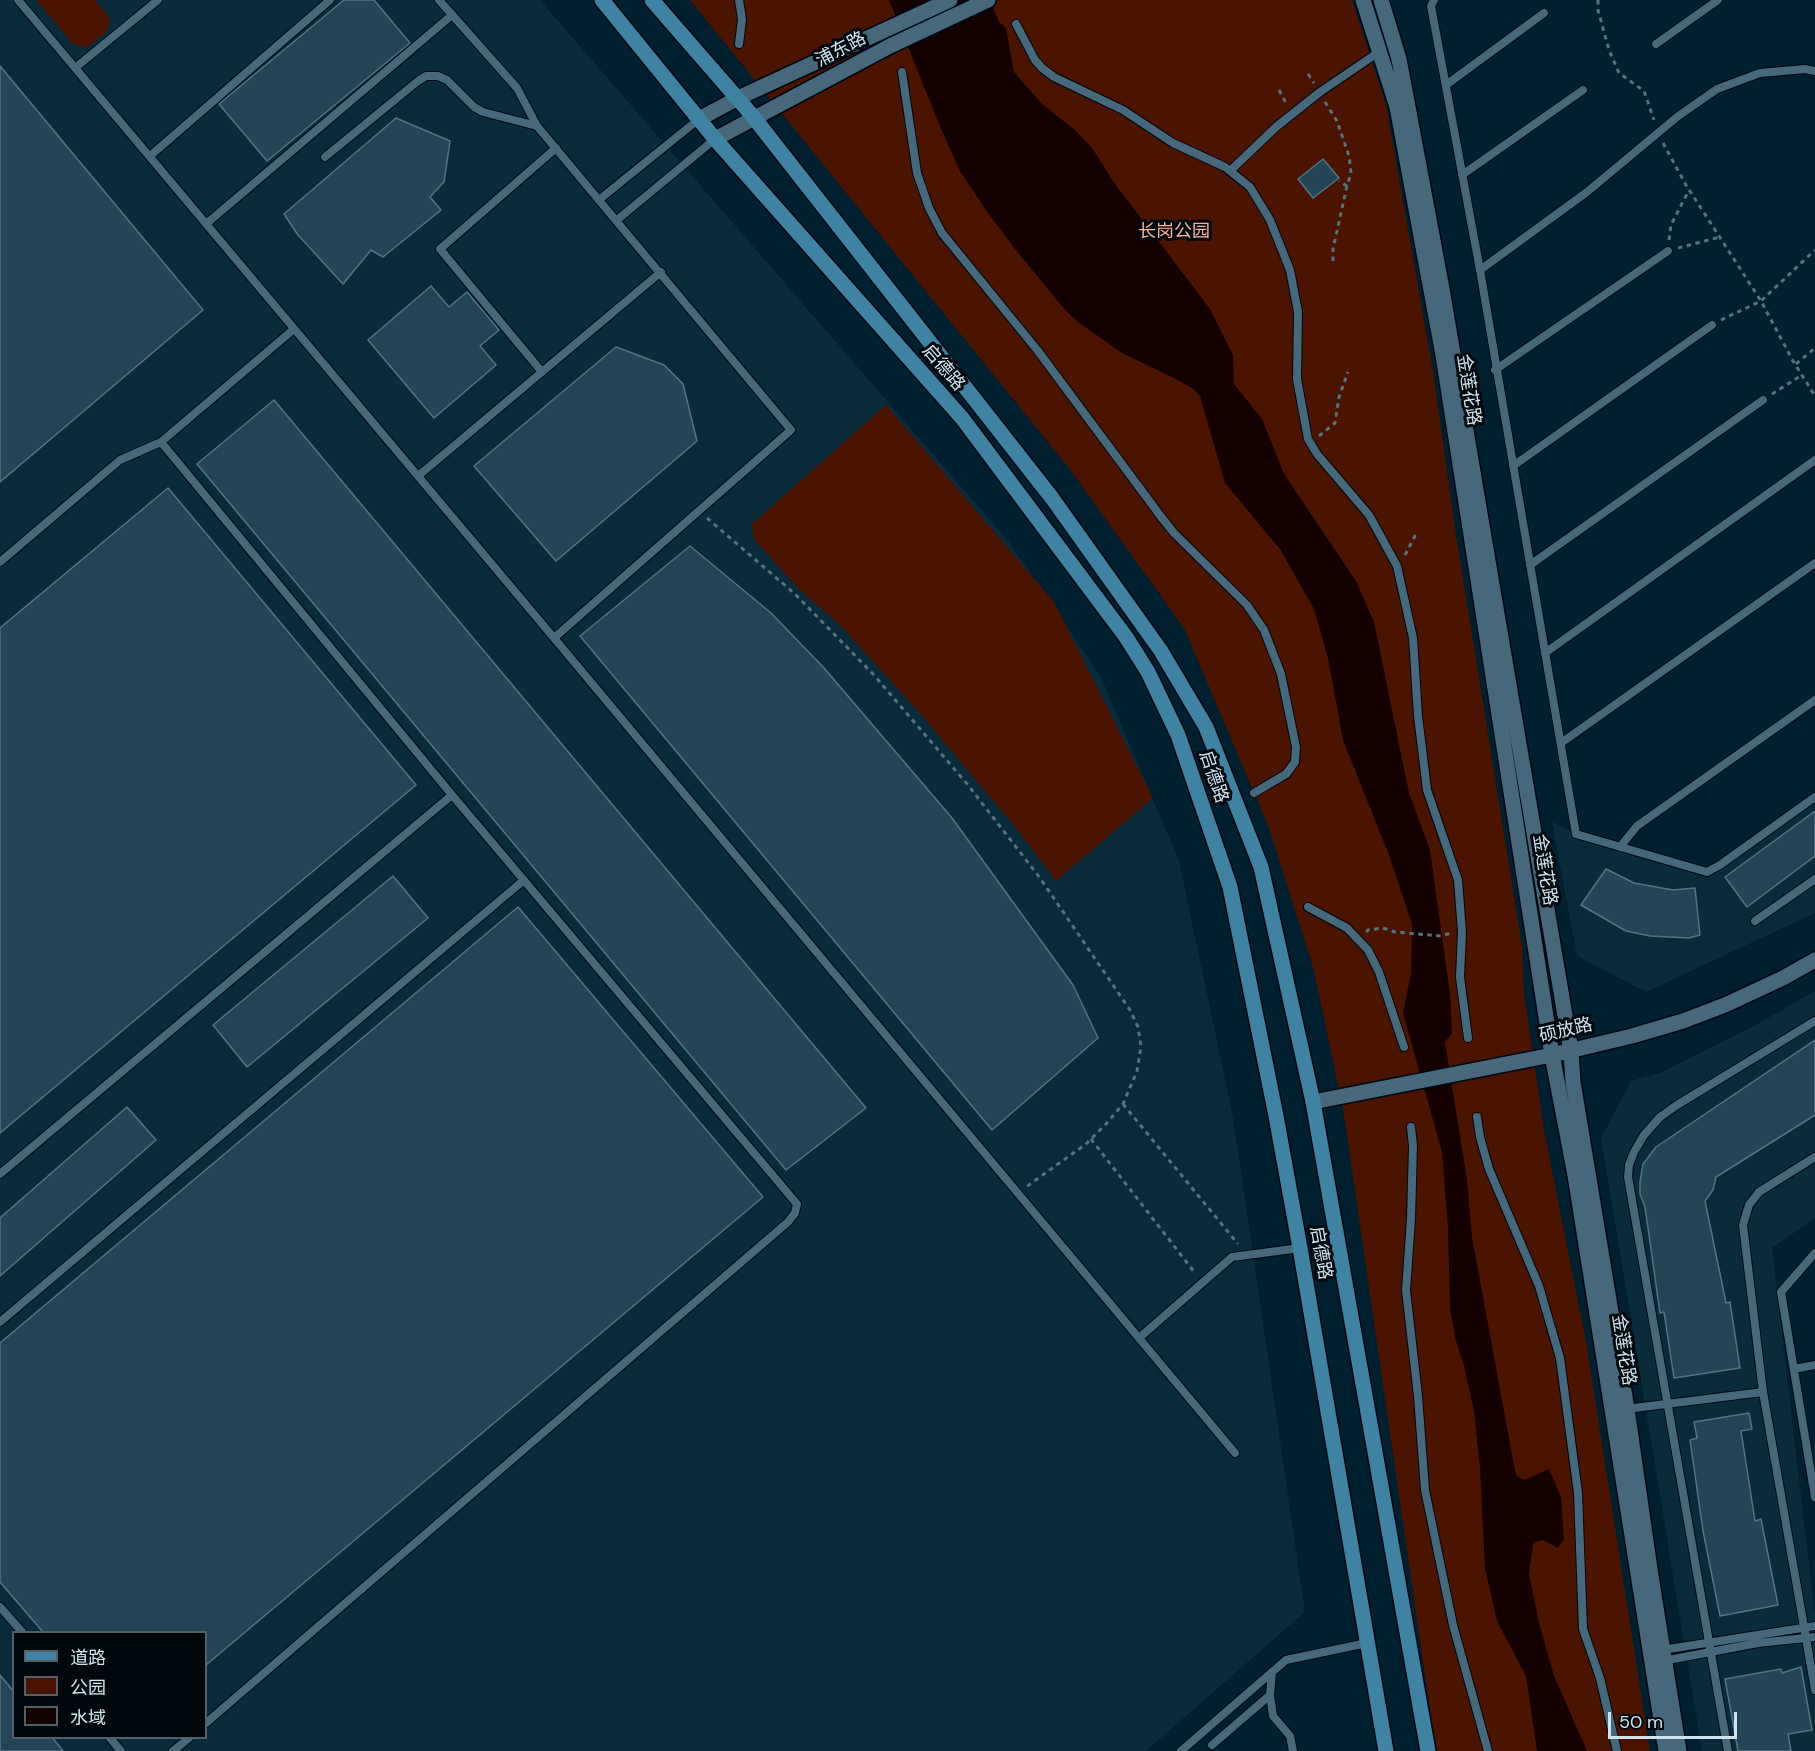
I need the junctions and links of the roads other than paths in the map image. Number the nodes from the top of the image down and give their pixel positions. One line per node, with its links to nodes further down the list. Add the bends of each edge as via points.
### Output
1 (18, 0): 20 (lane)
2 (158, 0): 20 (lane)
3 (330, 0): 31 (lane)
4 (439, 0): 15 (lane)
5 (602, 0): 26 (main road, 启德路)
6 (652, 0): 25 (main road, 启德路)
7 (739, 0): 17 (lane)
8 (950, 0): 25 (street, 浦东路)
9 (988, 0): 27 (street, 浦东路, via 890,46)
10 (1363, 0): 19 (street, 金莲花路)
11 (1381, 0): 69 (street, 金莲花路, via 1398,59 1442,289)
12 (1434, 0): 23 (lane, via 1431,6)
13 (1718, 0): 18 (lane)
14 (1544, 13): 23 (lane)
15 (452, 15): 28 (lane, via 516,88); 37 (lane)
16 (1017, 24): 33 (lane, via 1035,60 1054,77 1123,110 1173,143)
17 (739, 44)
18 (1656, 44)
19 (1379, 52): 33 (lane, via 1276,127); 70 (street, 金莲花路, via 1397,107 1443,355)
20 (75, 68): 31 (lane)
21 (1815, 71): 39 (lane, via 1760,73 1717,90)
22 (902, 72): 57 (lane, via 917,172 942,233 1038,351 1168,526 1247,605 1264,630 1281,674 1296,747 1295,762 1286,774)
23 (1446, 85): 34 (lane)
24 (1583, 90): 34 (lane)
25 (738, 98): 26 (street, 浦东路); 27 (main road, 启德路)
26 (699, 118): 29 (main road, 启德路); 35 (lane)
27 (754, 118): 29 (street, 浦东路); 71 (main road, 启德路, via 1052,498 1161,651 1206,727 1261,867)
28 (537, 126): 30 (lane); 32 (lane, via 483,112 447,80 426,76)
29 (715, 139): 36 (lane); 76 (main road, 启德路, via 962,418 1148,672 1179,735 1230,887)
30 (556, 148): 35 (lane); 44 (lane, via 441,249)
31 (150, 156): 37 (lane)
32 (325, 157)
33 (1230, 171): 67 (lane, via 1250,187 1270,220 1290,270 1298,312 1297,379 1309,442 1369,516 1397,566 1413,638 1426,783 1458,880 1460,977)
34 (1462, 175): 39 (lane)
35 (600, 200): 36 (lane)
36 (617, 220): 40 (lane)
37 (206, 224): 42 (lane)
38 (1668, 251): 43 (lane)
39 (1480, 270): 43 (lane)
40 (661, 272): 44 (lane); 53 (lane, via 791,430)
41 (1712, 325): 48 (lane)
42 (294, 329): 46 (lane); 49 (lane)
43 (1495, 370): 48 (lane)
44 (542, 372): 49 (lane)
45 (1763, 400): 52 (lane)
46 (161, 442): 50 (lane, via 120,460); 58 (lane)
47 (1815, 460): 54 (lane)
48 (1513, 466): 52 (lane)
49 (418, 476): 53 (lane)
50 (0, 562)
51 (1815, 563): 56 (lane)
52 (1530, 564): 54 (lane)
53 (554, 638): 79 (lane)
54 (1545, 653): 56 (lane)
55 (1815, 700): 60 (lane, via 1637,826)
56 (1561, 743): 60 (lane, via 1576,834)
57 (1254, 793)
58 (452, 795): 62 (lane); 75 (lane)
59 (1815, 798): 60 (lane, via 1707,873)
60 (1620, 847)
61 (1815, 879): 64 (lane)
62 (524, 880): 78 (lane); 99 (lane, via 793,1197 797,1208 788,1222)
63 (1308, 907): 68 (lane, via 1347,928 1375,962)
64 (1755, 921)
65 (1815, 960): 69 (street, 硕放路, via 1725,1005 1683,1021)
66 (1815, 1021): 83 (lane, via 1660,1117 1634,1152 1628,1177)
67 (1468, 1038)
68 (1404, 1047)
69 (1571, 1051): 70 (street, 硕放路); 84 (street, 金莲花路)
70 (1552, 1055): 71 (street, 硕放路); 84 (street, 金莲花路)
71 (1313, 1102): 108 (main road, 启德路)
72 (1478, 1117): 110 (lane, via 1489,1169 1539,1286 1560,1358 1578,1493 1583,1629 1600,1678)
73 (1411, 1127): 109 (lane, via 1406,1290 1425,1490 1453,1625)
74 (1815, 1157): 82 (lane, via 1759,1192 1744,1218)
75 (0, 1174)
76 (1300, 1248): 79 (lane, via 1232,1257); 93 (main road, 启德路)
77 (1815, 1253): 81 (lane, via 1781,1292)
78 (0, 1322)
79 (1139, 1338): 85 (lane)
80 (1815, 1365): 81 (lane)
81 (1794, 1369): 86 (lane)
82 (1763, 1392): 83 (lane); 89 (lane)
83 (1669, 1404): 84 (lane); 94 (lane)
84 (1620, 1410): 95 (street, 金莲花路)
85 (1235, 1453)
86 (1815, 1497)
87 (0, 1607): 90 (lane)
88 (1815, 1626): 89 (lane)
89 (1804, 1628): 92 (lane); 94 (lane)
90 (21, 1631)
91 (1815, 1637): 92 (lane)
92 (1806, 1638): 94 (lane); 97 (lane)
93 (1367, 1643): 96 (lane, via 1286,1660); 107 (main road, 启德路)
94 (1710, 1648): 95 (lane); 113 (lane)
95 (1658, 1656): 111 (street, 金莲花路); 112 (street, 金莲花路)
96 (1272, 1672): 98 (lane); 105 (lane)
97 (1815, 1690)
98 (1270, 1695): 102 (lane); 106 (lane, via 1273,1716 1290,1736)
99 (207, 1722)
100 (112, 1739): 103 (lane)
101 (187, 1739): 104 (lane)
102 (1212, 1745)
103 (121, 1751)
104 (173, 1751)
105 (1181, 1751)
106 (1293, 1751)
107 (1386, 1751)
108 (1428, 1751)
109 (1488, 1751)
110 (1617, 1751)
111 (1666, 1751)
112 (1679, 1751)
113 (1728, 1751)

